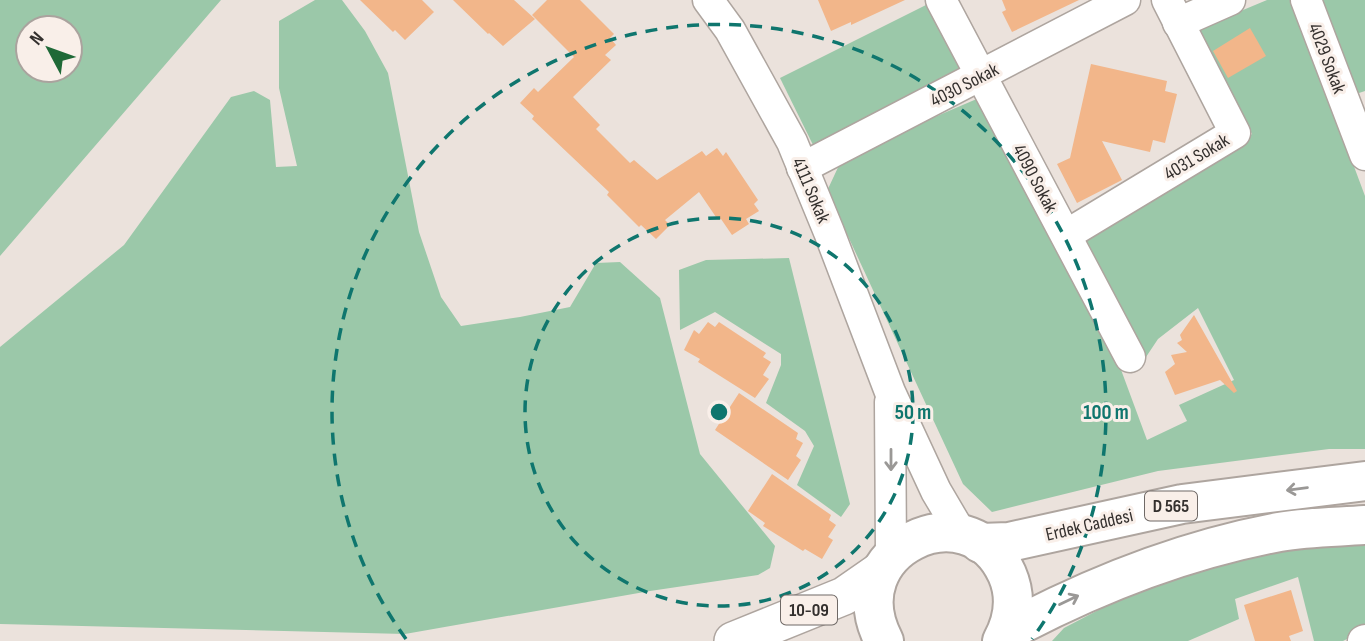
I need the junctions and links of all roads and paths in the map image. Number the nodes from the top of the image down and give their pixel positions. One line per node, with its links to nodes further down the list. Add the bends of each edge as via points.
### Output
1 (708, 0): 9 (street, 4111 Sokak, via 730,30)
2 (941, 0): 7 (street, 4090 Sokak)
3 (1125, 0): 7 (street, 4030 Sokak)
4 (1230, 0): 6 (street)
5 (1306, 0): 8 (street, 4029 Sokak)
6 (1173, 11): 10 (street, 4031 Sokak, via 1235,133)
7 (982, 74): 9 (street, 4030 Sokak); 10 (street, 4090 Sokak)
8 (1365, 155)
9 (802, 168): 12 (street, 4111 Sokak)
10 (1066, 235): 11 (street, 4090 Sokak)
11 (1130, 357)
12 (890, 392): 15 (street, 4111 Sokak, via 936,491); 16 (street, 4111 Sokak, one-way to 16)
13 (1365, 481): 15 (highway, Erdek Caddesi / D 565, one-way to 15, via 1182,504 1009,542)
14 (1365, 525): 17 (highway, one-way to 14, via 1129,573 1281,532)
15 (971, 539): 16 (highway, D 565, via 943,532 924,535 906,543); 17 (highway, via 998,560 1010,581 1013,615)
16 (886, 563): 18 (main road, 10-09, via 844,596); 19 (highway, via 874,588 873,606)
17 (1005, 636)
18 (733, 641)
19 (884, 641)

